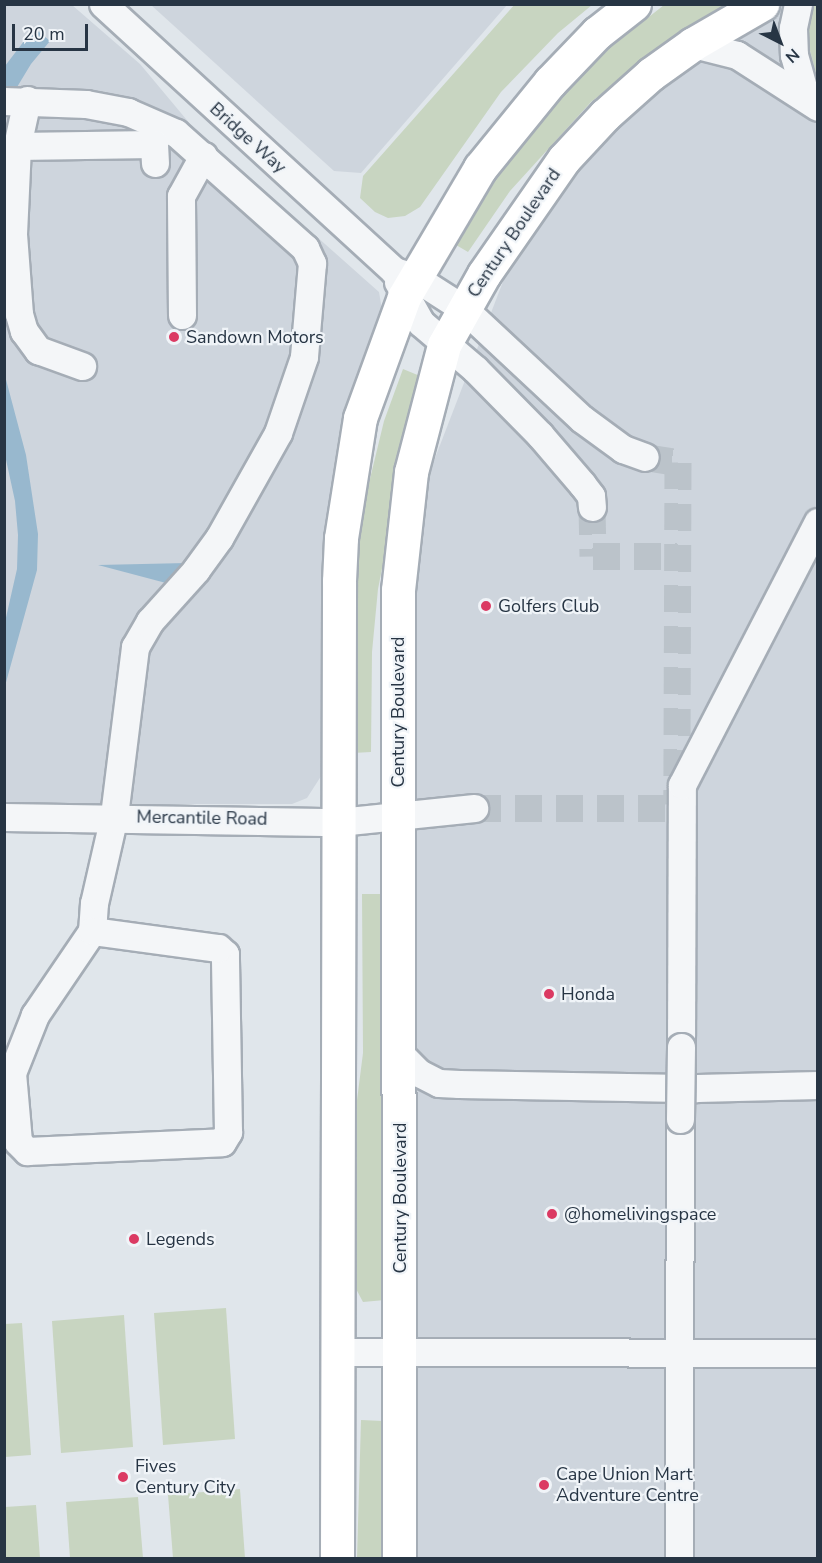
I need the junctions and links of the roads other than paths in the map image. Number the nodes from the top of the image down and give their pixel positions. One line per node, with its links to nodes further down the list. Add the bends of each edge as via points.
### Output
1 (102, 4): 11 (lane, Bridge Way)
2 (634, 4): 11 (main road, via 597,33 517,120)
3 (762, 4): 5 (main road, Century Boulevard)
4 (798, 4): 7 (lane, via 793,28 794,55)
5 (693, 44): 7 (lane, via 737,55); 12 (main road, Century Boulevard, via 605,115 564,159)
6 (13, 101): 8 (lane); 9 (lane, via 86,104 128,112 176,133)
7 (812, 103)
8 (17, 146): 10 (lane, via 154,144); 15 (lane, via 13,234 16,291 24,331 43,355)
9 (203, 156): 13 (lane, via 181,196); 22 (lane, via 309,256 314,278 304,357 278,433 242,503 196,570 150,621 135,647)
10 (155, 163)
11 (404, 281): 12 (lane); 14 (lane, via 421,323); 25 (main road, via 360,418 341,538)
12 (464, 309): 14 (main road, Century Boulevard); 16 (lane)
13 (182, 315)
14 (444, 345): 17 (lane, via 476,369); 24 (main road, Century Boulevard, via 404,514 398,590)
15 (82, 366)
16 (569, 407): 17 (lane); 18 (lane, via 623,449)
17 (540, 435): 19 (lane, via 591,496)
18 (645, 457)
19 (592, 507)
20 (818, 522): 31 (lane, bridge, via 682,785)
21 (474, 808): 24 (lane, Mercantile Road)
22 (114, 816): 23 (lane, Mercantile Road); 25 (lane, Mercantile Road); 26 (lane, via 94,903)
23 (4, 817)
24 (399, 818): 25 (lane, Mercantile Road); 27 (main road, Century Boulevard)
25 (339, 822): 30 (main road)
26 (92, 931): 26 (lane, via 35,1015 12,1072 18,1142 27,1151 222,1142 228,1132 225,954 218,948)
27 (401, 1055): 28 (lane, via 420,1073 439,1083 697,1088); 29 (main road, Century Boulevard)
28 (818, 1085)
29 (400, 1351): 30 (lane); 31 (lane); 34 (main road, Century Boulevard)
30 (339, 1352): 33 (main road)
31 (679, 1353): 32 (lane); 35 (lane)
32 (818, 1353)
33 (338, 1558)
34 (399, 1558)
35 (679, 1558)

